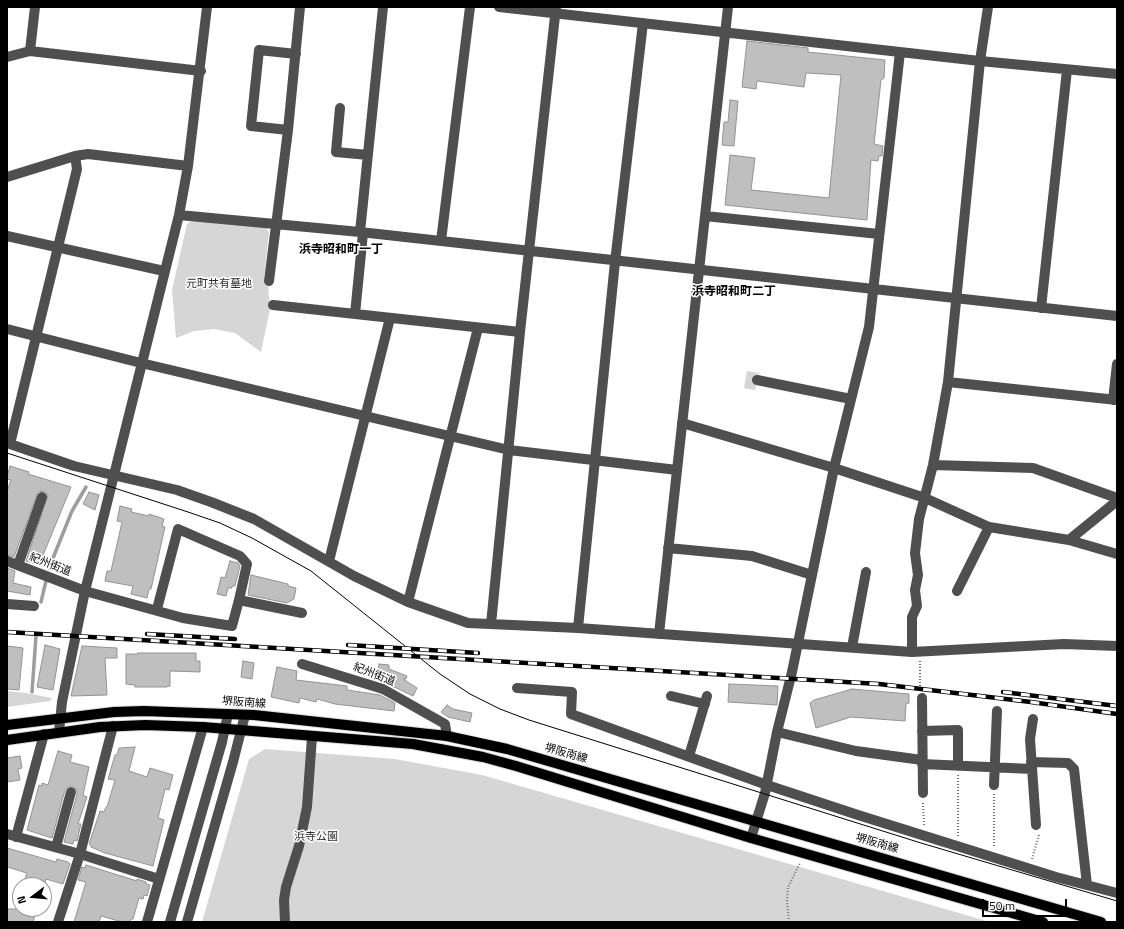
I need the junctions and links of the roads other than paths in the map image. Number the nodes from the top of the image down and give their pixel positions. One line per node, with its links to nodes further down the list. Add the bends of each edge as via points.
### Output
1 (35, 7): 12 (street)
2 (208, 7): 18 (street)
3 (300, 7): 14 (street)
4 (383, 7): 22 (street)
5 (470, 7): 32 (street)
6 (499, 7): 9 (street)
7 (728, 7): 11 (street)
8 (988, 7): 16 (street)
9 (556, 10): 10 (street); 34 (street)
10 (643, 23): 11 (street); 35 (street)
11 (725, 33): 13 (street); 27 (street)
12 (30, 51): 15 (street); 18 (street)
13 (900, 52): 16 (street); 30 (street)
14 (296, 54): 21 (street); 21 (street, via 259,50 251,126)
15 (7, 57)
16 (980, 61): 17 (street); 40 (street)
17 (1067, 70): 19 (street); 42 (street)
18 (201, 71): 24 (street)
19 (1117, 74)
20 (340, 108): 22 (street, via 336,152)
21 (288, 130): 28 (street)
22 (368, 155): 29 (street)
23 (75, 156): 24 (street, via 88,154); 25 (street); 33 (street, via 77,169)
24 (188, 166): 26 (street)
25 (7, 177)
26 (178, 215): 28 (street); 36 (street)
27 (705, 216): 30 (street); 37 (street)
28 (275, 223): 29 (street); 38 (street)
29 (362, 233): 32 (street); 43 (street)
30 (879, 234): 39 (street)
31 (7, 236): 33 (street)
32 (441, 241): 34 (street)
33 (58, 247): 36 (street); 49 (street)
34 (530, 252): 35 (street); 48 (street)
35 (615, 262): 37 (street); 61 (street)
36 (164, 271): 50 (street)
37 (698, 271): 39 (street); 57 (street)
38 (269, 281)
39 (873, 291): 40 (street); 54 (street, via 869,327)
40 (954, 299): 42 (street); 53 (street)
41 (273, 305): 43 (street)
42 (1041, 308): 44 (street)
43 (355, 314): 45 (street)
44 (1117, 316)
45 (390, 318): 46 (street); 56 (street)
46 (478, 328): 48 (street); 58 (street)
47 (7, 329): 49 (street)
48 (520, 332): 60 (street)
49 (36, 337): 50 (street); 59 (street)
50 (141, 363): 56 (street); 65 (street)
51 (1117, 364): 55 (street)
52 (757, 380): 54 (street)
53 (948, 382): 55 (street); 62 (street)
54 (851, 398): 63 (street)
55 (1115, 400)
56 (366, 417): 58 (street); 75 (street)
57 (682, 422): 63 (street); 64 (street)
58 (450, 436): 60 (street); 82 (street)
59 (9, 444): 65 (street, via 74,466)
60 (509, 450): 61 (street); 87 (street)
61 (596, 461): 64 (street); 88 (street)
62 (933, 465): 67 (street); 68 (street, via 1032,468)
63 (834, 468): 67 (street); 78 (street)
64 (677, 470): 72 (street)
65 (114, 476): 75 (street, via 177,490 218,505 260,522); 79 (street)
66 (42, 497): 76 (street)
67 (925, 498): 70 (street); 93 (street, via 919,519 915,553 918,575 915,590 917,606 912,617)
68 (1117, 498)
69 (1117, 501): 71 (street)
70 (989, 526): 71 (street); 80 (street)
71 (1069, 540): 73 (street)
72 (668, 548): 78 (street, via 752,556); 89 (street)
73 (1117, 554)
74 (7, 561): 76 (street, 紀州街道)
75 (329, 561): 82 (street)
76 (18, 565): 79 (street, 紀州街道)
77 (866, 572): 92 (street)
78 (812, 575): 90 (street)
79 (84, 591): 85 (street, 紀州街道); 101 (street)
80 (957, 591)
81 (239, 600): 85 (street, 紀州街道, via 232,626 183,618); 85 (street, via 247,564 240,556 178,529); 86 (street)
82 (408, 602): 87 (street, via 468,623)
83 (7, 604): 84 (street)
84 (34, 606)
85 (157, 609)
86 (302, 614)
87 (491, 624): 88 (street)
88 (578, 628): 89 (street)
89 (659, 634): 90 (street)
90 (798, 643): 92 (street); 110 (street)
91 (1117, 646): 93 (street, via 1064,644)
92 (852, 647): 93 (street)
93 (916, 652)
94 (302, 664): 112 (street, 紀州街道, via 383,689 445,724)
95 (517, 688): 115 (street, via 572,692 571,714)
96 (671, 696): 115 (street, via 706,700)
97 (922, 698): 108 (street)
98 (997, 711): 119 (street)
99 (228, 714): 100 (main road, 堺阪南線); 101 (main road, 堺阪南線, via 114,712); 106 (street)
100 (245, 715): 107 (street); 112 (main road, 堺阪南線)
101 (60, 719): 103 (main road, 堺阪南線); 109 (street)
102 (1033, 719): 118 (street, via 1030,739)
103 (7, 725)
104 (112, 726): 105 (main road); 109 (main road); 129 (street)
105 (203, 728): 106 (main road); 130 (street)
106 (225, 729): 107 (main road); 135 (street)
107 (242, 731): 113 (main road); 136 (street)
108 (922, 731): 116 (street); 117 (street, via 958,730)
109 (59, 732): 111 (main road)
110 (776, 732): 116 (street, via 856,751); 120 (street)
111 (44, 734): 114 (main road); 126 (street)
112 (447, 736): 124 (main road, 堺阪南線, via 507,749)
113 (312, 737): 127 (main road, via 413,744 483,757); 137 (street, via 307,807 285,894)
114 (7, 740)
115 (689, 756): 120 (street)
116 (922, 762): 117 (street); 123 (street)
117 (958, 766): 119 (street)
118 (1032, 766): 119 (street); 125 (street); 131 (street, via 1068,763 1074,769)
119 (995, 768): 121 (street)
120 (767, 785): 124 (street); 131 (street)
121 (994, 785)
122 (71, 792): 128 (street)
123 (923, 793)
124 (756, 823): 127 (street); 139 (main road, 堺阪南線)
125 (1036, 825)
126 (12, 836): 128 (street)
127 (751, 838): 138 (main road)
128 (56, 847): 129 (street)
129 (80, 854): 130 (street); 133 (street)
130 (159, 879): 134 (street)
131 (1087, 885): 132 (street)
132 (1117, 893)
133 (58, 922)
134 (147, 922)
135 (170, 922)
136 (187, 922)
137 (285, 922)
138 (1043, 922)
139 (1101, 922)

